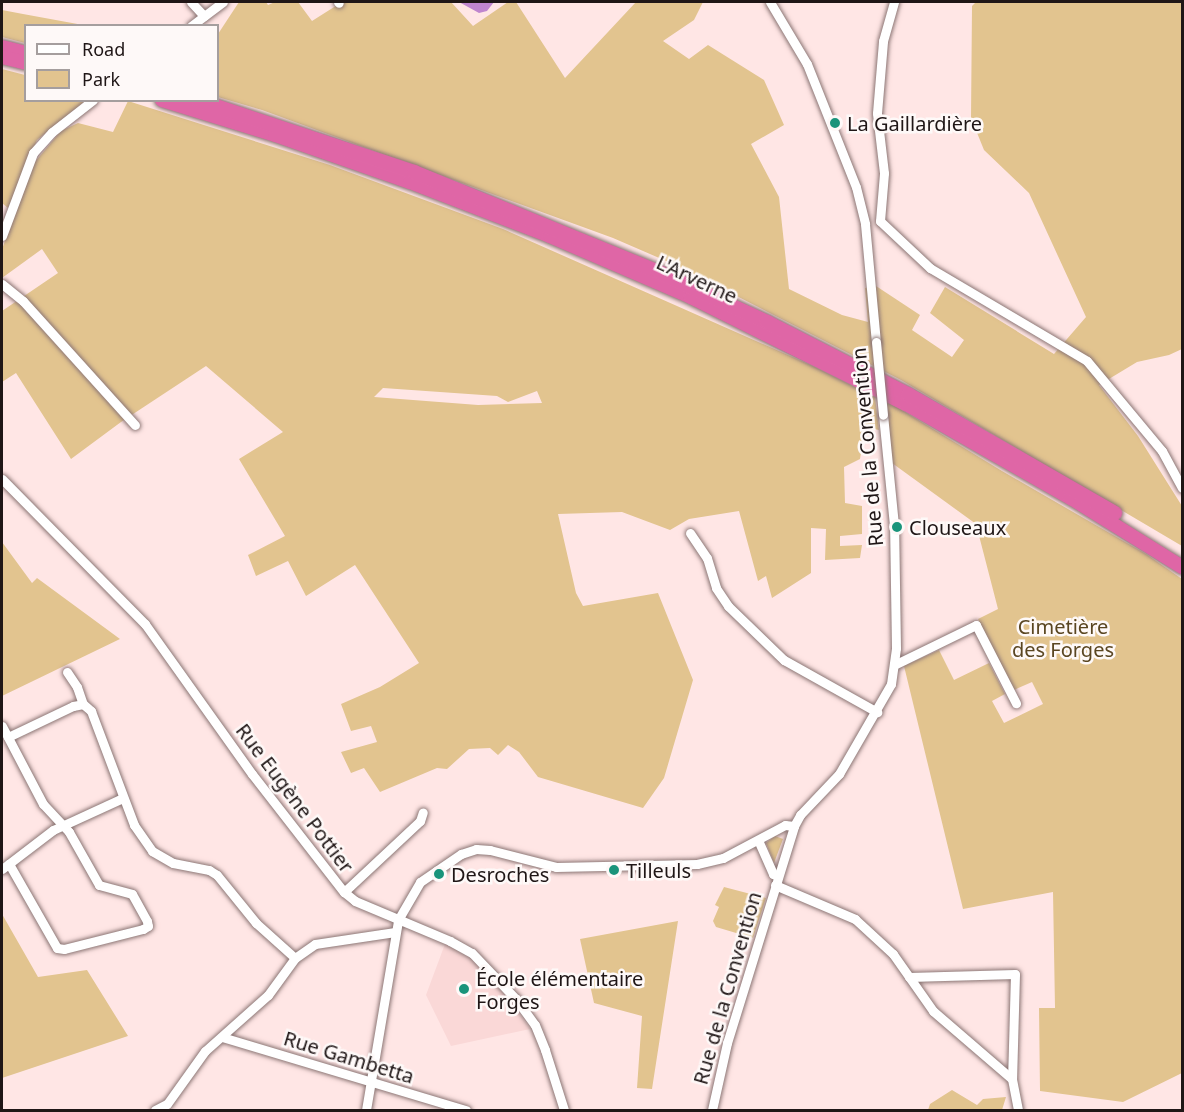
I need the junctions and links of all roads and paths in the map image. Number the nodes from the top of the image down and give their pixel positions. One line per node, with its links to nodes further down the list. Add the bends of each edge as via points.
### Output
1 (191, 2): 5 (street)
2 (223, 2): 5 (street)
3 (770, 2): 15 (street, Rue de la Convention, via 807,64 856,187)
4 (894, 2): 14 (street, via 883,41 877,113 884,173)
5 (204, 16): 6 (street)
6 (194, 24)
7 (2, 47): 8 (highway)
8 (24, 52)
9 (2, 57): 10 (highway)
10 (24, 62)
11 (92, 102): 16 (street, via 52,132 33,153)
12 (168, 102): 23 (highway, L'Arverne, via 421,186 682,293 906,404 1053,487)
13 (204, 102): 22 (highway, L'Arverne, via 424,176 694,288 959,422)
14 (880, 221): 15 (street); 20 (street, via 930,268 1087,361 1162,452)
15 (865, 224): 24 (street, Rue de la Convention, bridge, via 894,525)
16 (2, 236)
17 (2, 284): 18 (street, via 23,301)
18 (135, 425)
19 (2, 479): 38 (street, Rue Eugène Pottier, via 146,624 252,774)
20 (1182, 488)
21 (690, 533): 28 (street, via 707,558 716,588 728,606 776,652 796,668)
22 (1182, 556)
23 (1182, 567)
24 (896, 664): 26 (street, via 976,625); 28 (street, Rue de la Convention)
25 (67, 672): 27 (street)
26 (1016, 703)
27 (83, 704): 30 (street); 31 (street, via 91,711)
28 (877, 712): 34 (street, Rue de la Convention, via 839,774)
29 (2, 726): 30 (street)
30 (8, 737): 33 (street, via 43,804)
31 (123, 798): 33 (street); 41 (street, via 137,830 152,851 173,863 209,870 256,923)
32 (423, 812): 38 (street, via 420,820)
33 (63, 825): 36 (street); 36 (street, via 99,885 132,894 147,921 146,928 57,948)
34 (794, 826): 35 (street, via 785,825); 37 (street, Rue de la Convention)
35 (758, 840): 37 (street, Rue de la Convention); 39 (street, via 723,858 697,864 555,867 476,849 460,854 420,882)
36 (4, 865)
37 (777, 880): 42 (street, via 855,920 893,954); 50 (street, Rue de la Convention, via 727,1043)
38 (344, 892): 39 (street, Rue Eugène Pottier)
39 (398, 920): 40 (street); 49 (street, Rue Eugène Pottier, via 472,953 516,999 535,1025)
40 (395, 932): 41 (street, via 315,944); 45 (street)
41 (295, 958): 43 (street, via 268,995)
42 (909, 977): 44 (street, via 933,1011); 44 (street, via 1015,974)
43 (222, 1038): 45 (street, Rue Gambetta); 46 (street, via 205,1051 167,1104)
44 (1012, 1079): 51 (street)
45 (371, 1082): 47 (street); 48 (street, Rue Gambetta)
46 (155, 1110)
47 (366, 1110)
48 (466, 1110)
49 (564, 1110)
50 (712, 1110)
51 (1018, 1110)

